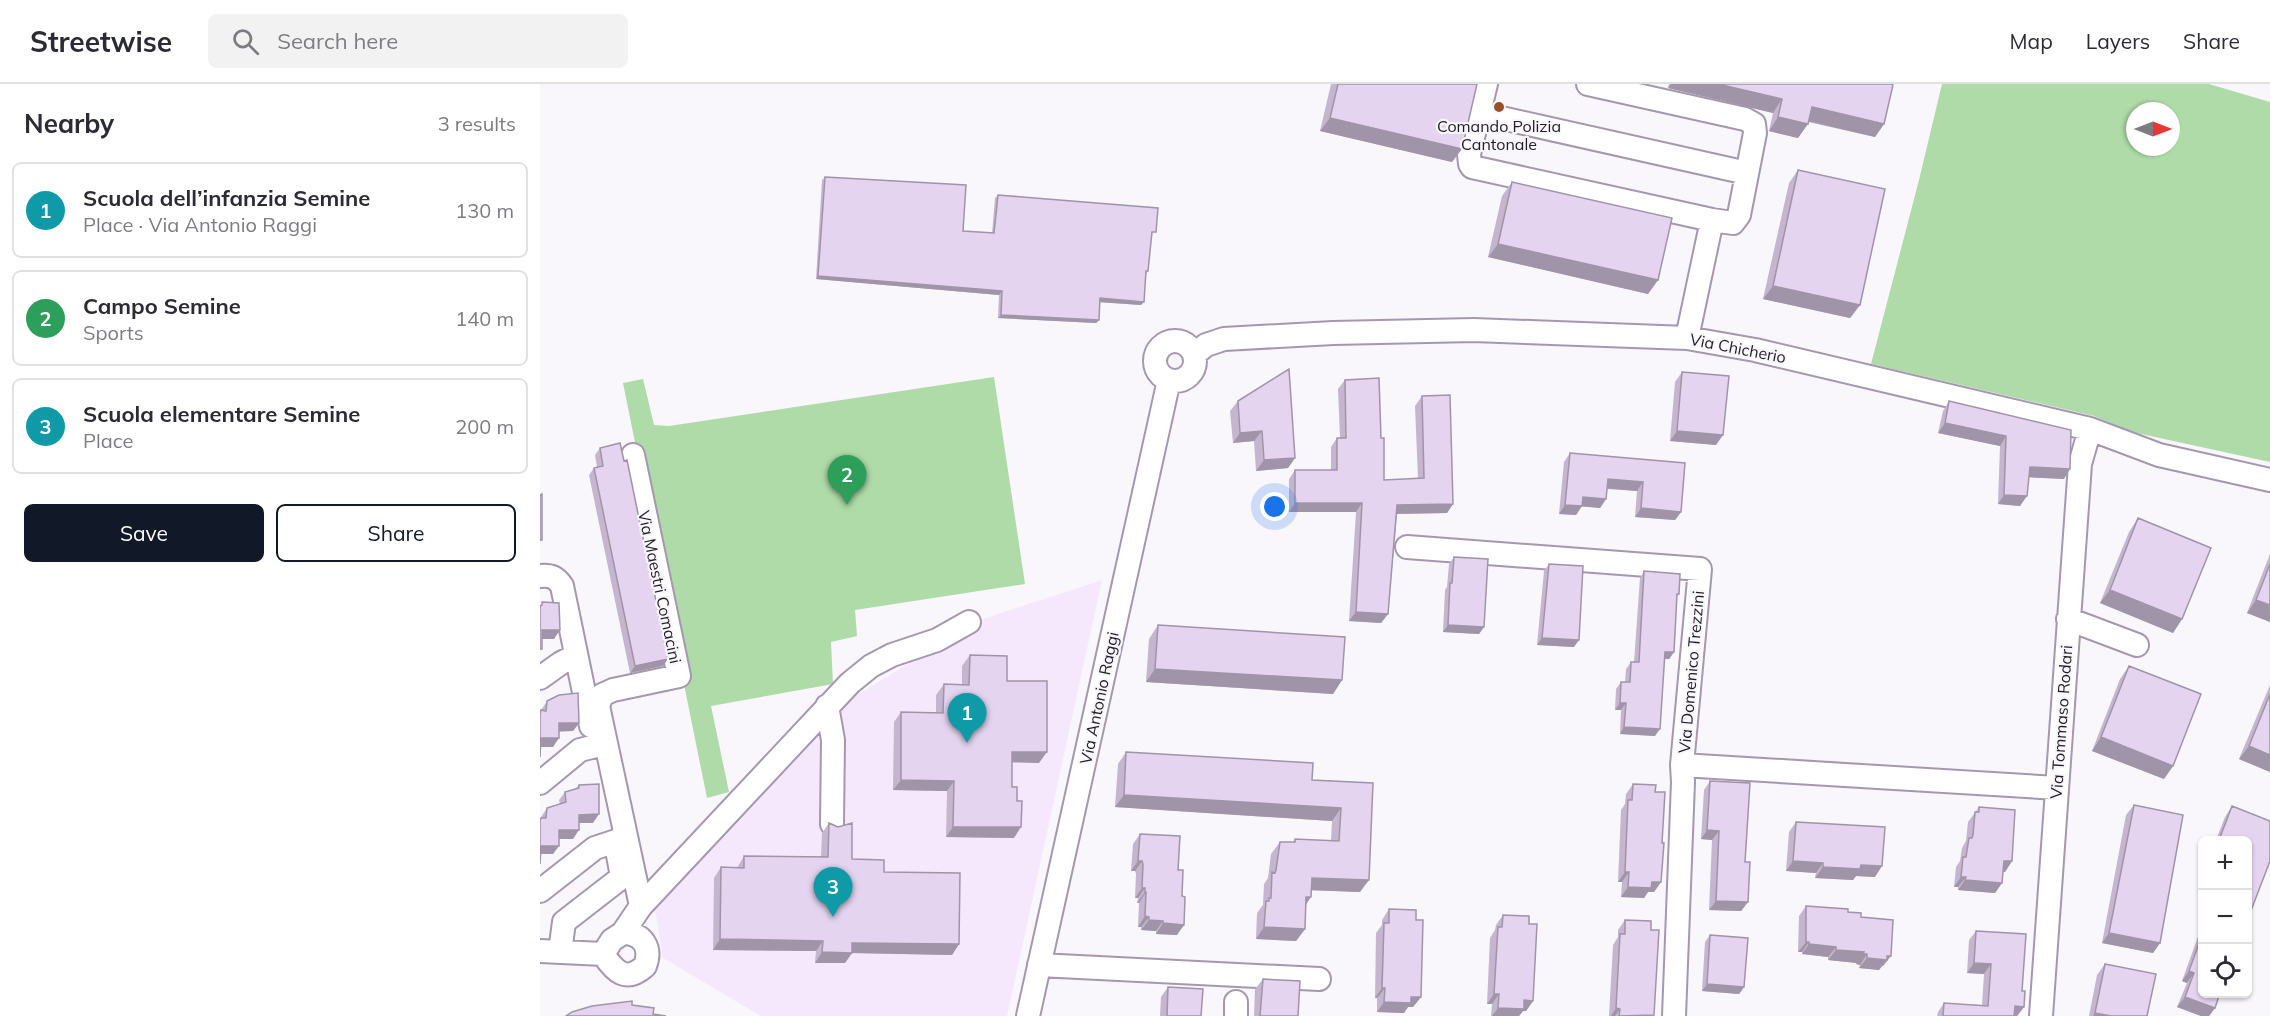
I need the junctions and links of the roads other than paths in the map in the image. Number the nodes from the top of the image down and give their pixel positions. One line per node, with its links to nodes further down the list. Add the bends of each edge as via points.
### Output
1 (1486, 84): 3 (street)
2 (1588, 84): 4 (street, via 1751,121 1755,134)
3 (1479, 113): 4 (street); 5 (street, via 1469,154 1472,167)
4 (1747, 173): 5 (street, via 1736,220)
5 (1712, 220): 6 (street)
6 (1687, 338): 7 (street, Via Chicherio, via 1474,330 1333,333 1224,339); 9 (street, Via Chicherio, via 1755,350)
7 (1195, 354): 8 (street, via 1193,372 1183,380); 8 (street, via 1181,341 1162,345 1155,363 1160,375)
8 (1171, 381): 31 (street, Via Antonio Raggi)
9 (2090, 429): 11 (street, Via Chicherio, via 2159,455); 14 (street, Via Tommaso Rodari, via 2080,464)
10 (633, 455): 27 (street, Via Maestri Comacini, via 679,676 613,690 602,695 598,706)
11 (2270, 480)
12 (1407, 547): 21 (street, Via Domenico Trezzini, via 1700,569)
13 (540, 576): 17 (street, via 549,575 561,586)
14 (2068, 619): 16 (street); 23 (street, Via Tommaso Rodari)
15 (969, 622): 19 (street, via 937,640 871,666)
16 (2137, 645)
17 (575, 656): 18 (street); 20 (street)
18 (540, 678)
19 (827, 706): 24 (street, via 833,740); 27 (street)
20 (596, 746): 22 (street, via 580,750); 25 (street)
21 (1682, 765): 23 (street, Via Domenico Trezzini); 34 (street)
22 (540, 783)
23 (2057, 788): 35 (street, Via Tommaso Rodari)
24 (832, 824)
25 (616, 841): 26 (street, via 595,848); 29 (street, via 622,877 564,922)
26 (540, 891)
27 (641, 906): 28 (street)
28 (622, 934): 30 (street, via 612,940); 30 (street, via 631,933 643,939 648,952 645,966 634,973 621,973 610,966)
29 (550, 951): 30 (street)
30 (603, 954)
31 (1039, 965): 32 (street); 33 (street, Via Antonio Raggi)
32 (1318, 979)
33 (1028, 1016)
34 (1674, 1016)
35 (2041, 1016)

